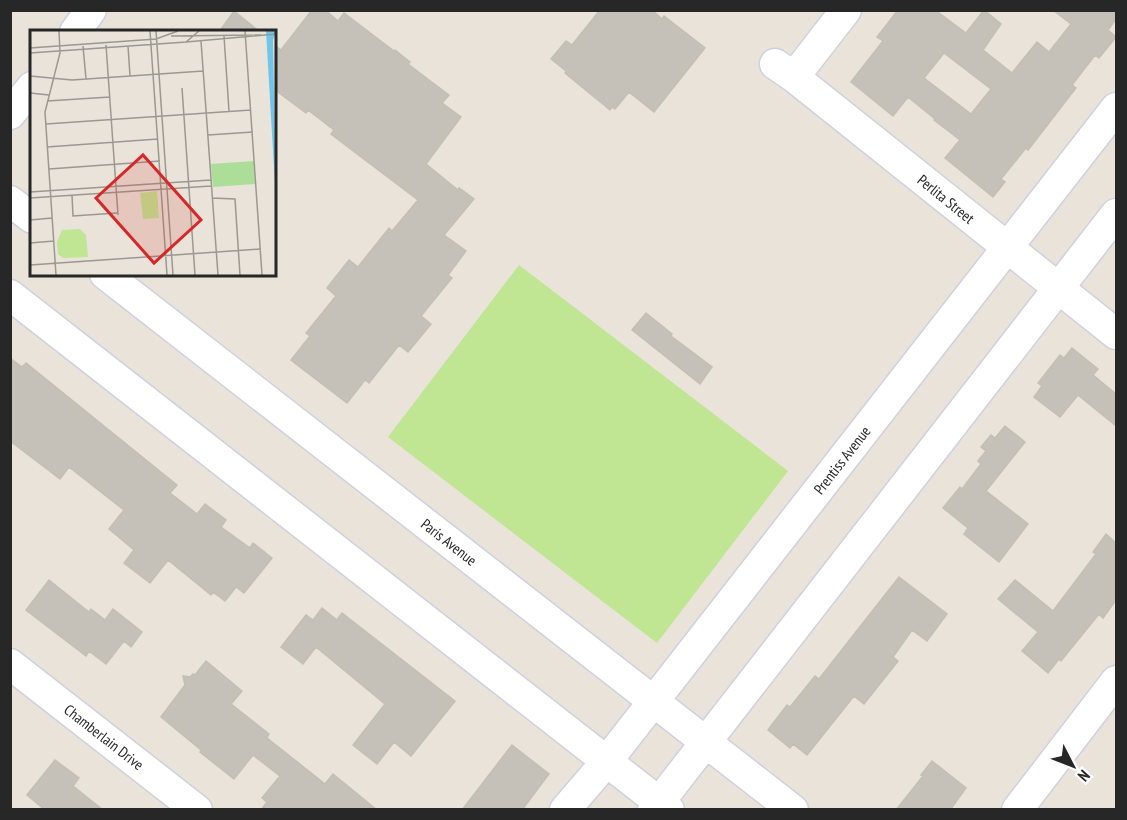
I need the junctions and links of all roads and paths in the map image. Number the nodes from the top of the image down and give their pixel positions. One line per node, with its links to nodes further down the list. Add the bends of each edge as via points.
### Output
1 (91, 10): 3 (street)
2 (846, 10): 10 (street, Perlita Street, via 784,70)
3 (76, 30)
4 (30, 89): 6 (street)
5 (1116, 108): 10 (street, Prentiss Avenue)
6 (10, 114)
7 (10, 201): 9 (street)
8 (1116, 214): 12 (street)
9 (30, 216)
10 (1007, 248): 12 (street, Perlita Street); 17 (street, Prentiss Avenue)
11 (108, 276): 17 (street, Paris Avenue)
12 (1059, 288): 14 (street, Perlita Street); 18 (street)
13 (10, 295): 19 (street)
14 (1116, 334)
15 (10, 664): 21 (street, Chamberlain Drive)
16 (1116, 681): 24 (street)
17 (654, 701): 18 (street, Paris Avenue); 19 (street, Prentiss Avenue)
18 (705, 741): 20 (street); 23 (street, Paris Avenue)
19 (607, 761): 20 (street); 22 (street, Prentiss Avenue)
20 (660, 807)
21 (198, 810)
22 (565, 810)
23 (793, 810)
24 (1017, 810)

